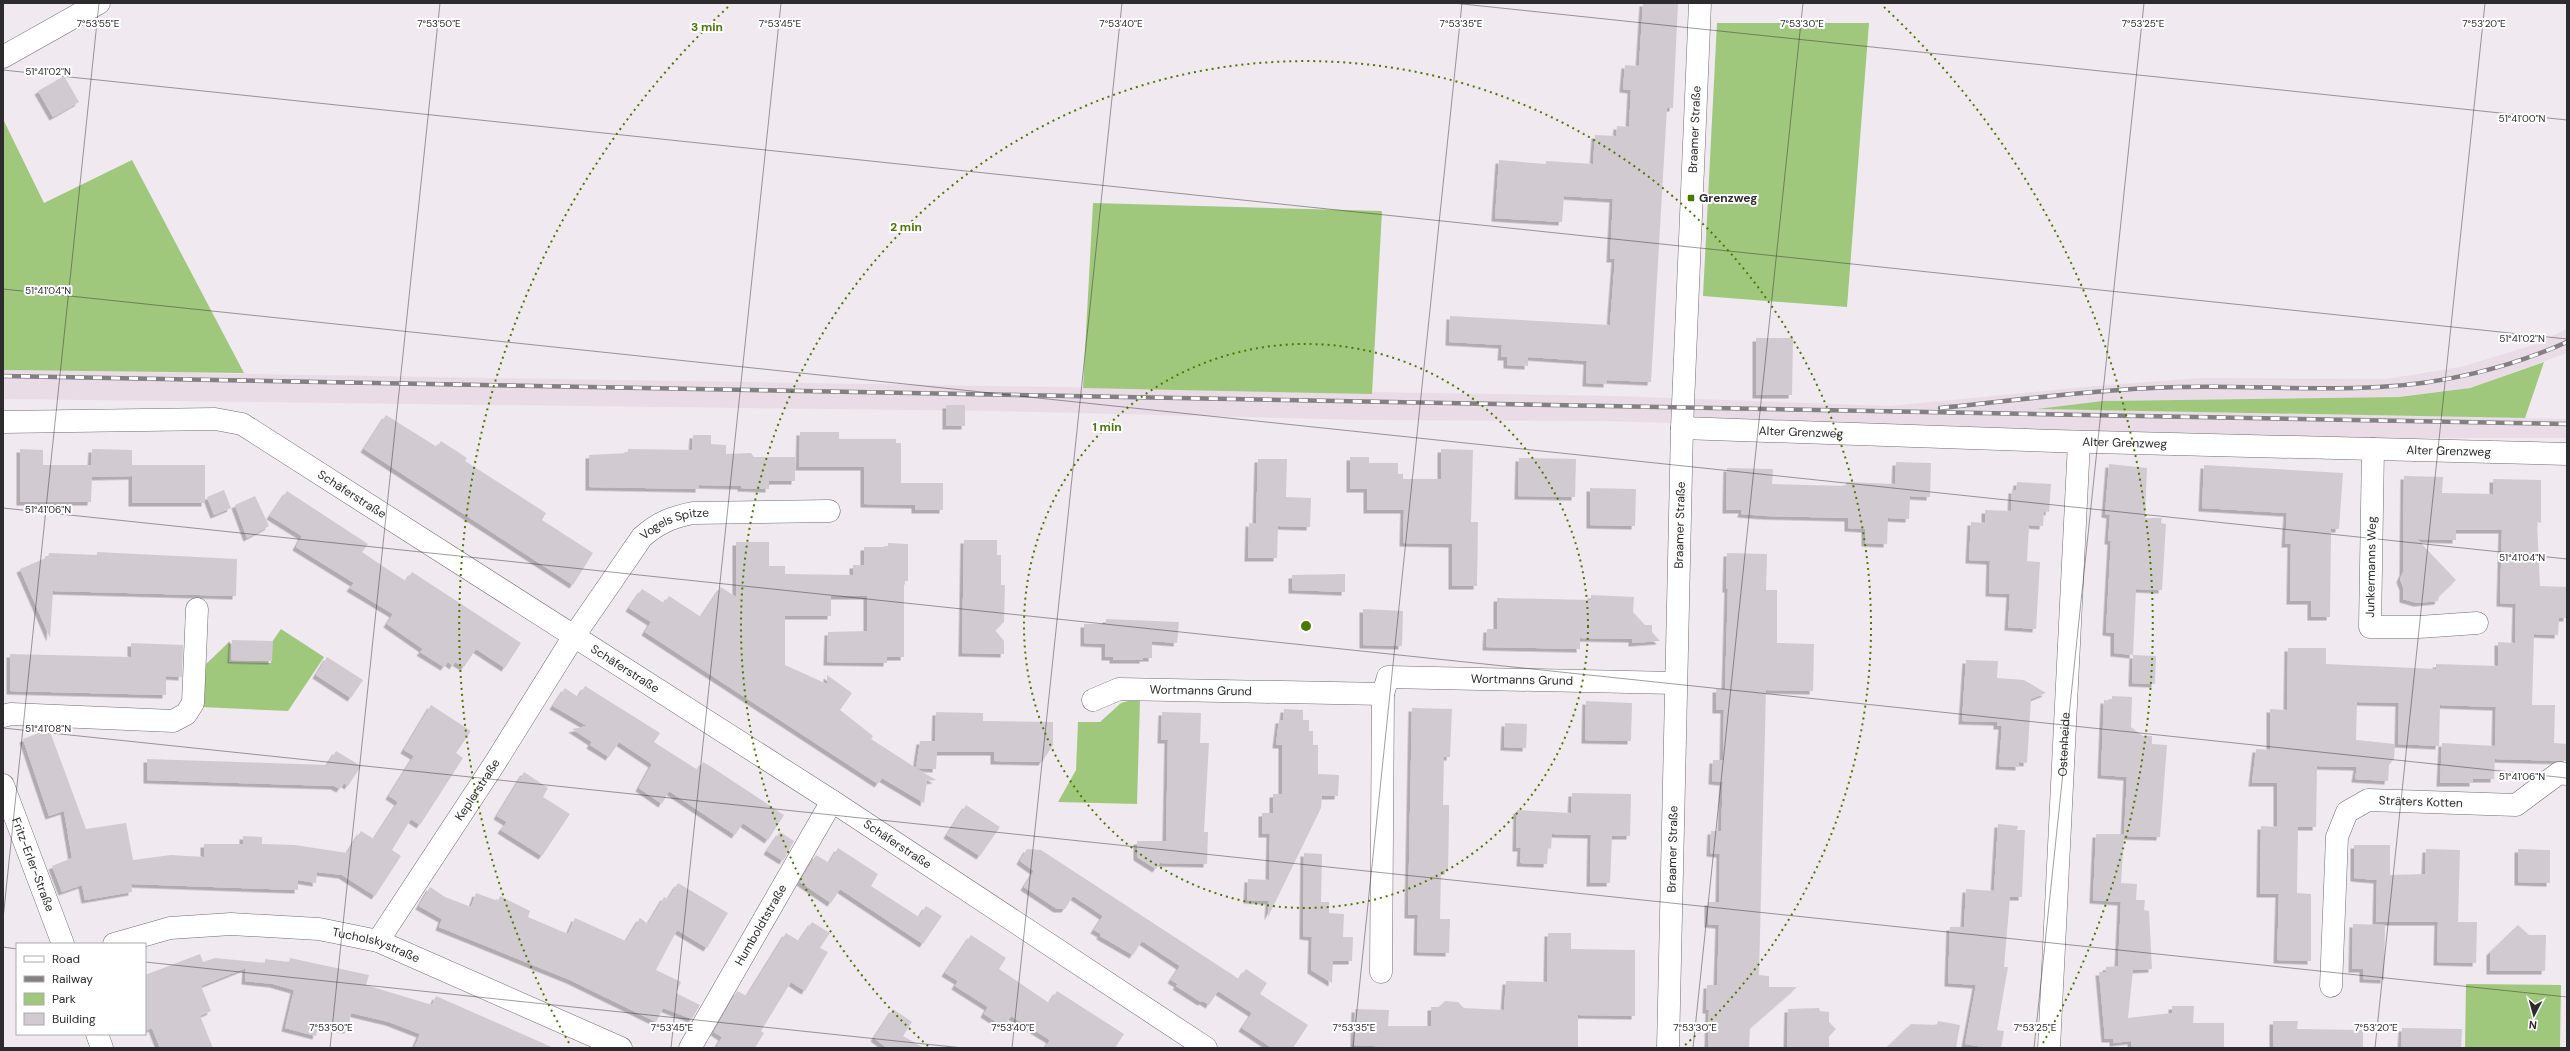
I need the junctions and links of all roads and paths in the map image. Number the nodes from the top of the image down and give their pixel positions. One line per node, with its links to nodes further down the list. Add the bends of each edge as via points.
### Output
1 (100, 3): 3 (street)
2 (1700, 3): 5 (street, Braamer Straße)
3 (3, 57)
4 (3, 422): 12 (street, Schäferstraße, via 215,419 242,424)
5 (1682, 428): 6 (street, Alter Grenzweg); 13 (street, Braamer Straße)
6 (2080, 442): 7 (street, Alter Grenzweg); 31 (street, Ostenheide)
7 (2373, 449): 8 (street, Alter Grenzweg); 11 (street, Junkermanns Weg, via 2370,627 2420,628)
8 (2567, 454)
9 (829, 511): 12 (street, Vogels Spitze, via 693,513 675,516 656,525 642,537)
10 (197, 609): 16 (street, via 193,703 186,714 173,721 11,714)
11 (2477, 623)
12 (574, 636): 19 (street, Schäferstraße); 20 (street, Keplerstraße, via 495,763)
13 (1675, 683): 14 (street, Wortmanns Grund, via 1388,676); 30 (street, Braamer Straße)
14 (1383, 694): 15 (street, Wortmanns Grund, via 1119,688); 23 (street, Wortmanns Grund)
15 (1093, 700)
16 (3, 716)
17 (2567, 774): 24 (street, Sträters Kotten, via 2559,773 2516,805 2368,800 2347,812 2336,837)
18 (3, 785): 21 (street, Fritz-Erler-Straße)
19 (832, 801): 28 (street, Humboldtstraße); 29 (street, Schäferstraße)
20 (378, 941): 22 (street, Tucholskystraße, via 319,929 231,924 170,928); 27 (street, Tucholskystraße)
21 (63, 943)
22 (118, 943)
23 (1381, 972)
24 (2331, 986)
25 (97, 1035): 26 (street)
26 (102, 1048)
27 (621, 1048)
28 (690, 1048)
29 (1206, 1048)
30 (1668, 1048)
31 (2049, 1048)

